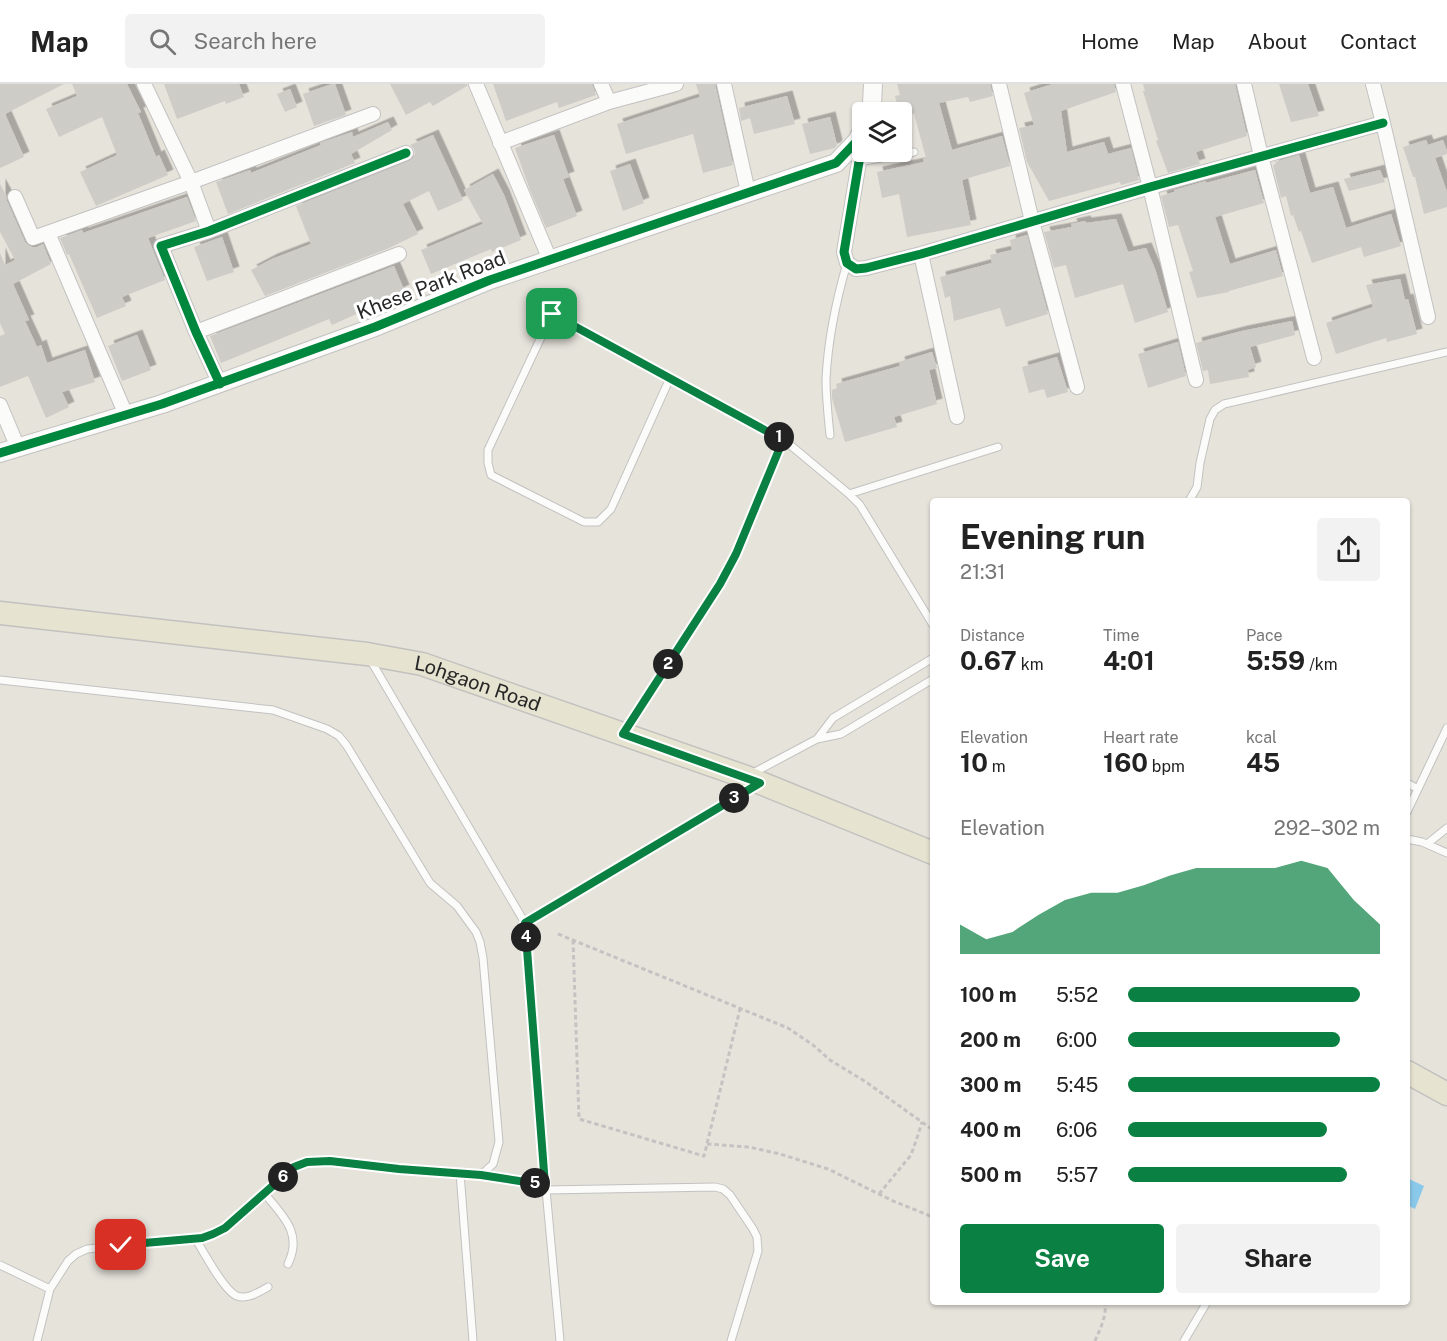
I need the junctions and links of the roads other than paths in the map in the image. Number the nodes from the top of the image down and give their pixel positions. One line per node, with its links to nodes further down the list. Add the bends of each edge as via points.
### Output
1 (144, 84): 20 (street)
2 (476, 84): 15 (street)
3 (601, 84): 11 (street)
4 (676, 84): 11 (street)
5 (724, 84): 22 (street)
6 (873, 84): 12 (street)
7 (999, 84): 24 (street)
8 (1123, 84): 21 (street)
9 (1244, 84): 18 (street)
10 (1373, 84): 14 (street)
11 (609, 102): 15 (street)
12 (872, 102)
13 (373, 114): 20 (street)
14 (1383, 123): 18 (street); 31 (street)
15 (500, 143): 29 (street)
16 (852, 145): 22 (street, Khese Park Road, via 836,163)
17 (406, 153): 25 (street)
18 (1261, 156): 21 (street); 34 (street)
19 (859, 162): 30 (street, via 844,252)
20 (191, 182): 25 (street); 26 (street)
21 (1150, 187): 24 (street); 36 (street)
22 (748, 192): 29 (street, Khese Park Road)
23 (15, 196): 26 (street, via 33,238)
24 (1032, 221): 28 (street); 38 (street)
25 (209, 231): 32 (street, via 161,246)
26 (48, 233): 40 (street)
27 (399, 254): 32 (street)
28 (921, 254): 30 (street, via 866,268 856,269); 41 (street)
29 (550, 260): 37 (street, Khese Park Road)
30 (847, 263): 42 (lane, via 830,340 826,380)
31 (1428, 317)
32 (196, 332): 37 (street)
33 (1447, 352): 48 (lane, via 1224,404 1210,419 1197,487)
34 (1314, 358)
35 (670, 378): 35 (lane, via 552,314 488,450 491,475 584,522 598,522 611,509); 43 (lane)
36 (1196, 380)
37 (220, 384): 40 (street, Khese Park Road)
38 (1077, 387)
39 (0, 405): 45 (street)
40 (126, 415): 45 (street, Khese Park Road)
41 (957, 417)
42 (830, 435)
43 (783, 440): 47 (lane); 56 (lane, via 720,584)
44 (998, 447): 47 (lane)
45 (18, 448): 46 (street, Khese Park Road)
46 (0, 453)
47 (849, 494): 50 (lane)
48 (1191, 498)
49 (0, 614): 51 (main road, Lohgaon Road)
50 (930, 620)
51 (367, 654): 56 (main road, Lohgaon Road, via 422,664); 67 (lane)
52 (930, 660): 57 (lane, via 833,718)
53 (0, 680): 71 (lane, via 273,710 339,736 430,883 458,906 480,942 499,1142 493,1164)
54 (930, 681): 57 (lane, via 841,734)
55 (1447, 728): 60 (lane)
56 (623, 734): 58 (main road, Lohgaon Road)
57 (817, 739): 58 (lane)
58 (753, 780): 65 (main road, Lohgaon Road); 67 (lane)
59 (1410, 785): 60 (lane)
60 (1418, 789): 61 (lane)
61 (1410, 806)
62 (1447, 828): 64 (lane)
63 (1410, 840): 64 (lane)
64 (1427, 844): 66 (lane)
65 (930, 852)
66 (1447, 853)
67 (525, 923): 72 (lane)
68 (1410, 1074): 69 (main road)
69 (1447, 1094)
70 (460, 1173): 71 (lane); 73 (lane, via 307,1162 294,1167); 81 (lane)
71 (481, 1175): 72 (lane)
72 (546, 1187): 82 (lane); 83 (lane, via 723,1189 753,1228 758,1251)
73 (264, 1193): 74 (lane, via 225,1228); 75 (lane, via 291,1228 293,1254)
74 (195, 1238): 77 (lane, via 238,1297); 78 (lane, via 87,1249 68,1261)
75 (288, 1264)
76 (0, 1265): 78 (lane)
77 (268, 1287)
78 (50, 1289): 80 (lane)
79 (1205, 1305): 84 (lane)
80 (37, 1341)
81 (473, 1341)
82 (560, 1341)
83 (731, 1341)
84 (1184, 1341)

